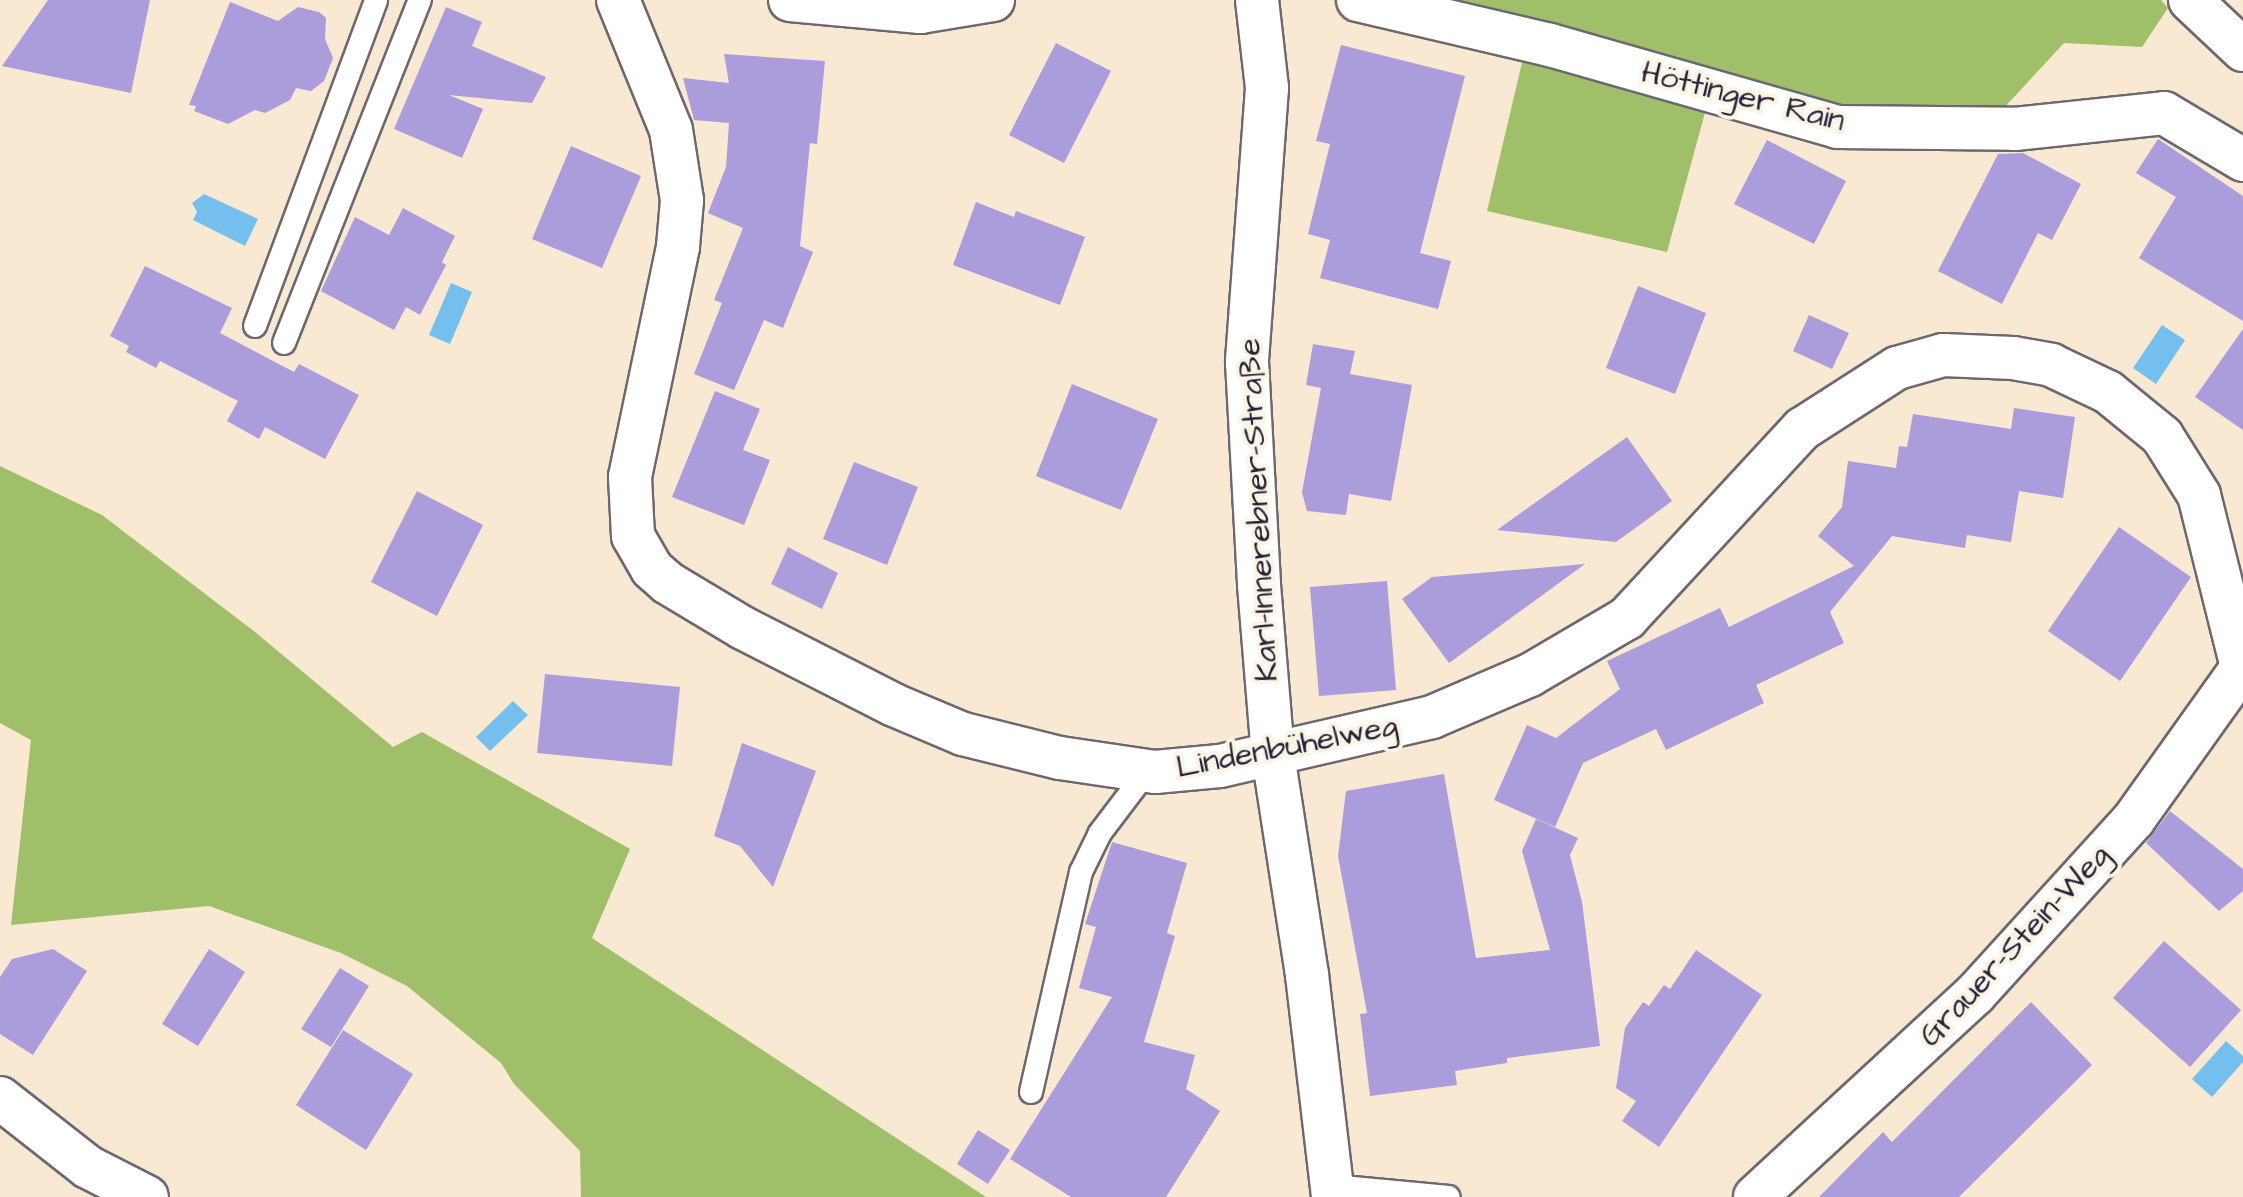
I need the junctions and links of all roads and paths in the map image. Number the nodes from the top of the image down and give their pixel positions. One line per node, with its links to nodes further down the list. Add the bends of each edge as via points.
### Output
1 (376, 0): 11 (lane)
2 (420, 0): 12 (lane)
3 (618, 0): 15 (street, Lindenbühelweg, via 671,130 682,186 678,247 630,477 628,515 642,554 668,583 743,628 894,705 963,734 1084,764)
4 (790, 0): 5 (street, via 920,12)
5 (994, 0)
6 (1258, 0): 14 (street, Karl-Innerebner-Straße, via 1267,88 1247,362)
7 (1358, 0): 10 (street, Höttinger Rain, via 1837,126 2015,129 2164,113)
8 (2190, 0): 9 (street)
9 (2243, 50)
10 (2243, 160)
11 (255, 326)
12 (284, 343)
13 (2242, 667): 14 (street, Lindenbühelweg, via 2198,495 2162,436 2108,392 2051,365 1943,355 1897,368 1802,430 1627,618 1530,675 1432,718); 21 (street, Grauer-Stein-Weg, via 2134,819 1975,994)
14 (1273, 754): 15 (street, Lindenbühelweg); 18 (street, Karl-Innerebner-Straße)
15 (1147, 771): 16 (lane, via 1100,833 1082,872)
16 (1031, 1092)
17 (0, 1098): 19 (street, via 88,1166)
18 (1332, 1191): 20 (lane)
19 (147, 1197)
20 (1448, 1197)
21 (1755, 1197)

